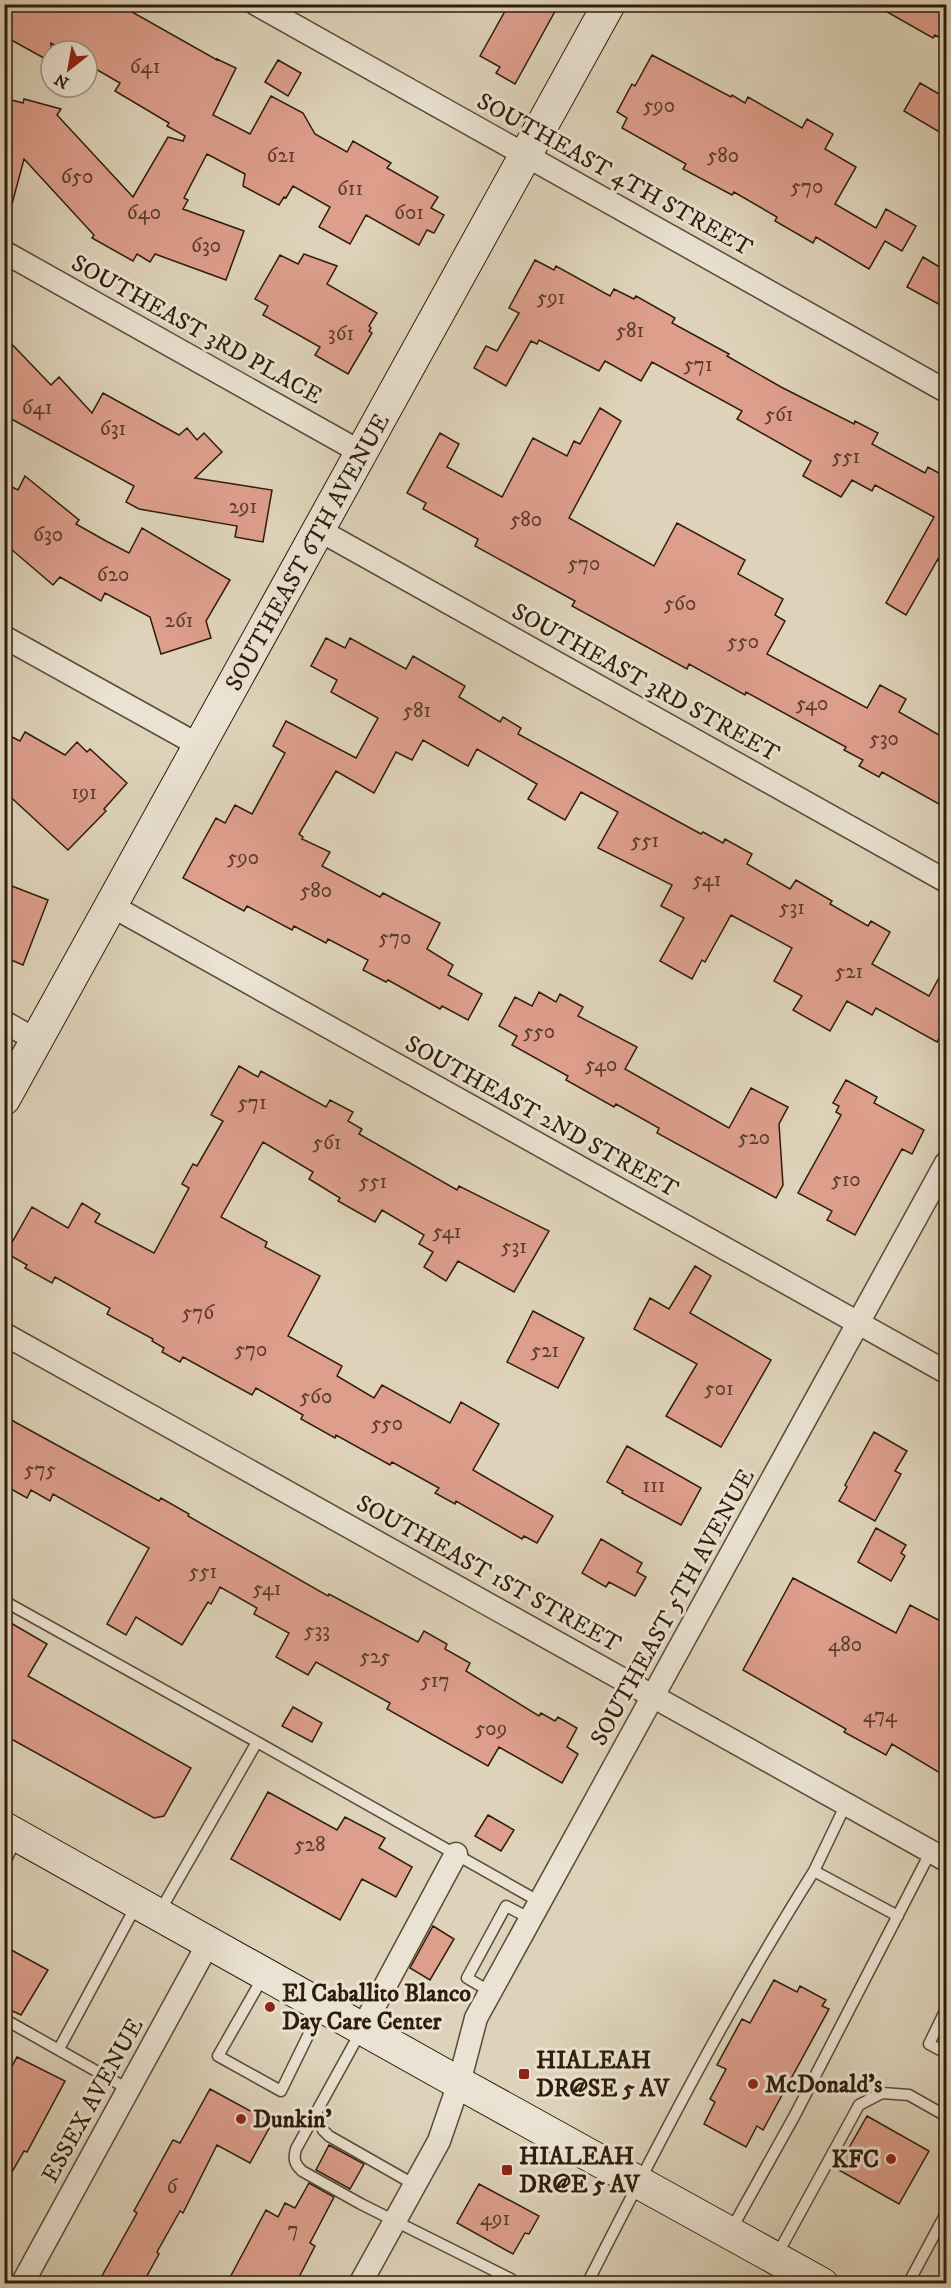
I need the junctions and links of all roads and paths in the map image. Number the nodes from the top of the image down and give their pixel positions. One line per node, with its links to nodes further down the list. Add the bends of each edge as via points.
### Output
1 (256, 4): 3 (street, SOUTHEAST 4TH STREET)
2 (609, 4): 3 (street, SOUTHEAST 6TH AVENUE)
3 (526, 154): 5 (street, SOUTHEAST 4TH STREET); 6 (street, SOUTHEAST 6TH AVENUE)
4 (4, 252): 6 (street, SOUTHEAST 3RD PLACE)
5 (946, 391)
6 (362, 453): 7 (street, SOUTHEAST 6TH AVENUE)
7 (319, 530): 9 (street, SOUTHEAST 6TH AVENUE); 10 (street, SOUTHEAST 3RD STREET)
8 (4, 637): 9 (street)
9 (200, 746): 11 (street, SOUTHEAST 6TH AVENUE)
10 (946, 881)
11 (111, 906): 13 (street, SOUTHEAST 6TH AVENUE); 16 (street, SOUTHEAST 2ND STREET)
12 (4, 1022): 13 (street)
13 (36, 1040): 14 (street, SOUTHEAST 6TH AVENUE)
14 (4, 1099)
15 (946, 1163): 16 (street, SOUTHEAST 5TH AVENUE)
16 (858, 1323): 18 (street, SOUTHEAST 2ND STREET); 20 (street, SOUTHEAST 5TH AVENUE)
17 (4, 1334): 20 (street, SOUTHEAST 1ST STREET)
18 (946, 1372)
19 (4, 1601): 21 (lane)
20 (654, 1696): 22 (street, SOUTHEAST 1ST STREET); 29 (street, SOUTHEAST 5TH AVENUE)
21 (257, 1742): 24 (lane); 28 (lane)
22 (846, 1804): 25 (street, SOUTHEAST 1ST STREET); 27 (lane)
23 (11, 1832): 26 (lane); 28 (street)
24 (456, 1854): 29 (lane); 36 (street)
25 (939, 1855): 30 (lane)
26 (4, 1864)
27 (814, 1871): 30 (lane); 43 (lane, via 764,1950)
28 (148, 1908): 31 (street); 37 (lane)
29 (535, 1910): 39 (street, SOUTHEAST 5TH AVENUE, via 476,2018)
30 (898, 1916): 47 (lane)
31 (209, 1942): 32 (street); 40 (street, ESSEX AVENUE)
32 (265, 1974): 33 (street); 33 (lane, via 218,2056 281,2091)
33 (323, 2006): 36 (street)
34 (946, 2009): 38 (lane, via 930,2044)
35 (4, 2019): 37 (lane)
36 (362, 2029): 39 (street); 41 (lane)
37 (59, 2049): 40 (lane)
38 (946, 2053)
39 (459, 2083): 43 (street); 44 (street, SOUTHEAST 5TH AVENUE, via 439,2141)
40 (128, 2089): 50 (street, ESSEX AVENUE)
41 (316, 2112): 44 (lane, via 329,2136); 46 (lane, via 296,2150 296,2165)
42 (946, 2116): 48 (lane, via 909,2095 882,2093 859,2105)
43 (638, 2182): 47 (street); 52 (lane)
44 (415, 2185): 46 (street, SOUTHEAST 5TH AVENUE)
45 (946, 2213): 54 (lane)
46 (395, 2221): 49 (lane); 51 (street, SOUTHEAST 5TH AVENUE)
47 (729, 2233): 48 (street)
48 (776, 2258): 53 (street)
49 (511, 2279)
50 (22, 2283)
51 (360, 2283)
52 (587, 2283)
53 (822, 2283)
54 (908, 2283)

